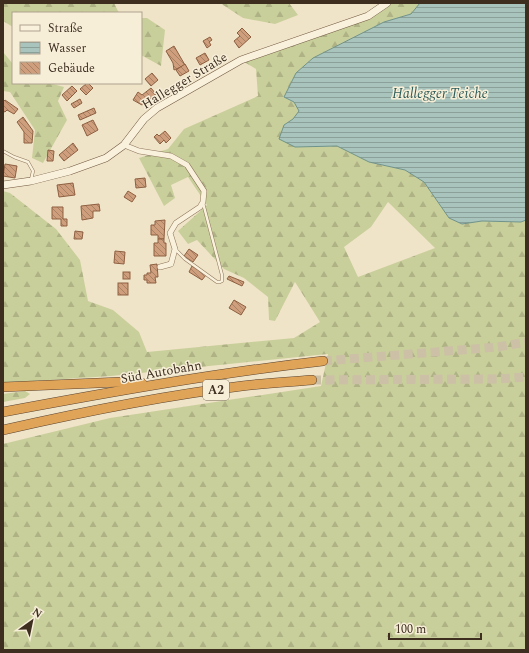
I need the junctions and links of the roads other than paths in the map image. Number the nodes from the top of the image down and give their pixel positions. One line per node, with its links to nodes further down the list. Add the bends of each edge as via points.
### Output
1 (387, 3): 2 (main road, Hallegger Straße, via 368,16 241,60 153,111)
2 (124, 145): 4 (main road, Hallegger Straße, via 101,161); 6 (street, via 139,151 171,156 187,165 204,191)
3 (3, 151): 4 (lane, via 28,162 33,171)
4 (31, 180): 5 (main road, Hallegger Straße)
5 (3, 185)
6 (203, 202): 7 (street, via 200,207 176,223 170,233); 7 (lane, via 222,281 217,282)
7 (175, 249): 8 (street, via 171,264)
8 (160, 267)
9 (324, 361): 11 (highway, Süd Autobahn / A2)
10 (312, 380): 14 (highway, Süd Autobahn / A2, via 171,396)
11 (158, 384): 12 (highway, via 121,382); 13 (highway, Süd Autobahn / A2)
12 (3, 387)
13 (3, 412)
14 (3, 430)

